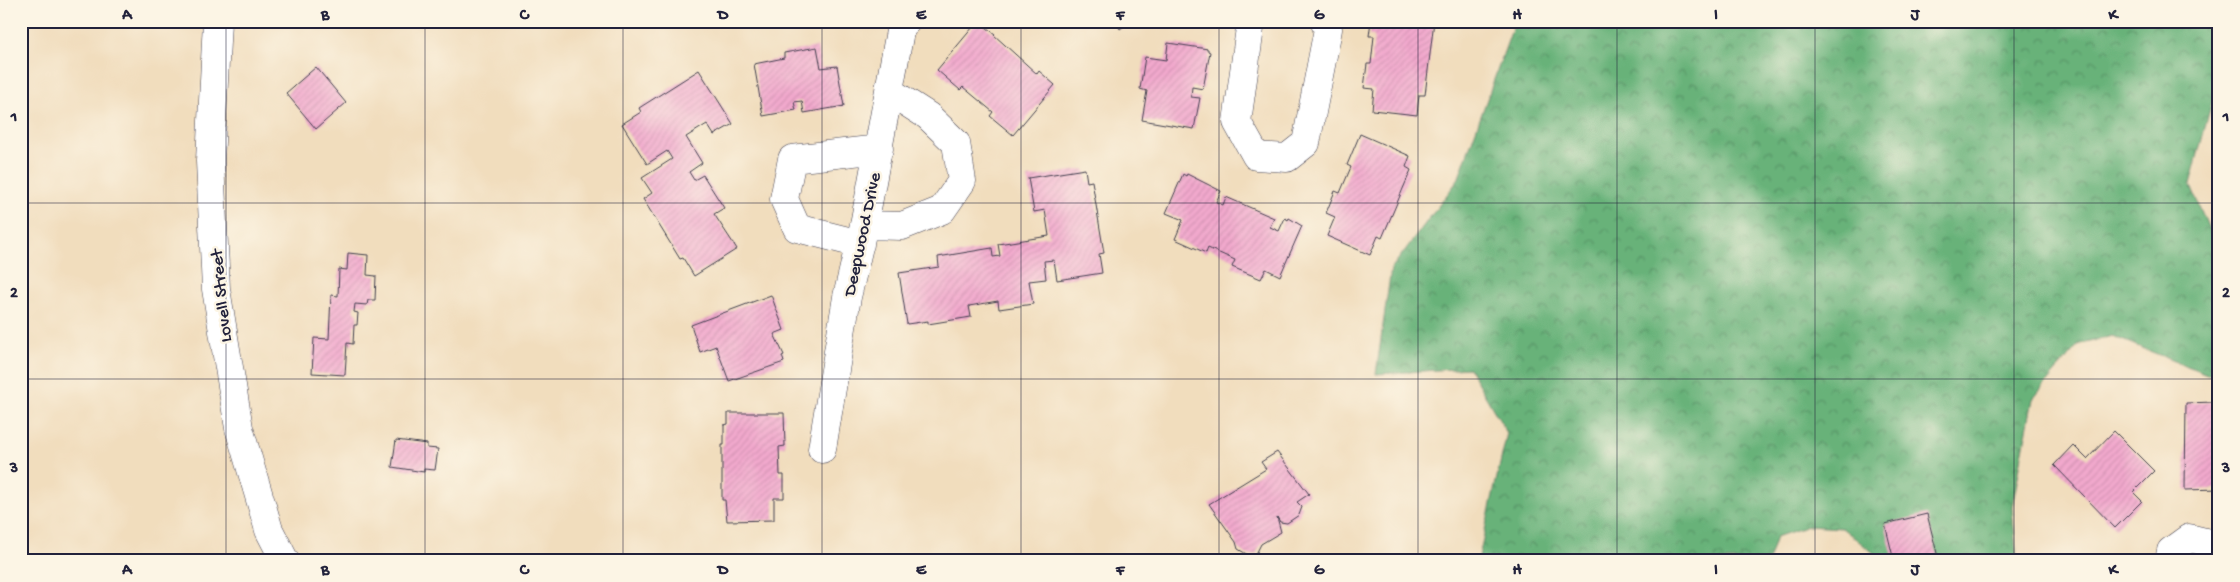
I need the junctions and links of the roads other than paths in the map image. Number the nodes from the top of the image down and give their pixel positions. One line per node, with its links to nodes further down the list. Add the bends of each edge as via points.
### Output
1 (217, 21): 10 (street, Lovell Street, via 210,161 216,289 239,428 269,530)
2 (906, 21): 5 (street, Deepwood Drive, via 900,30)
3 (1250, 21): 4 (street, via 1237,122 1256,156 1286,158 1306,143 1328,29)
4 (1324, 21)
5 (889, 91): 6 (street, Deepwood Drive); 7 (street, via 928,116 956,143 962,181 942,210 902,226)
6 (878, 149): 7 (street, Deepwood Drive); 7 (street, via 792,159 784,200 798,228)
7 (862, 234): 8 (street, Deepwood Drive, via 847,297)
8 (822, 449)
9 (2219, 549): 11 (street, via 2210,543 2189,538 2171,551)
10 (285, 561)
11 (2169, 561)

